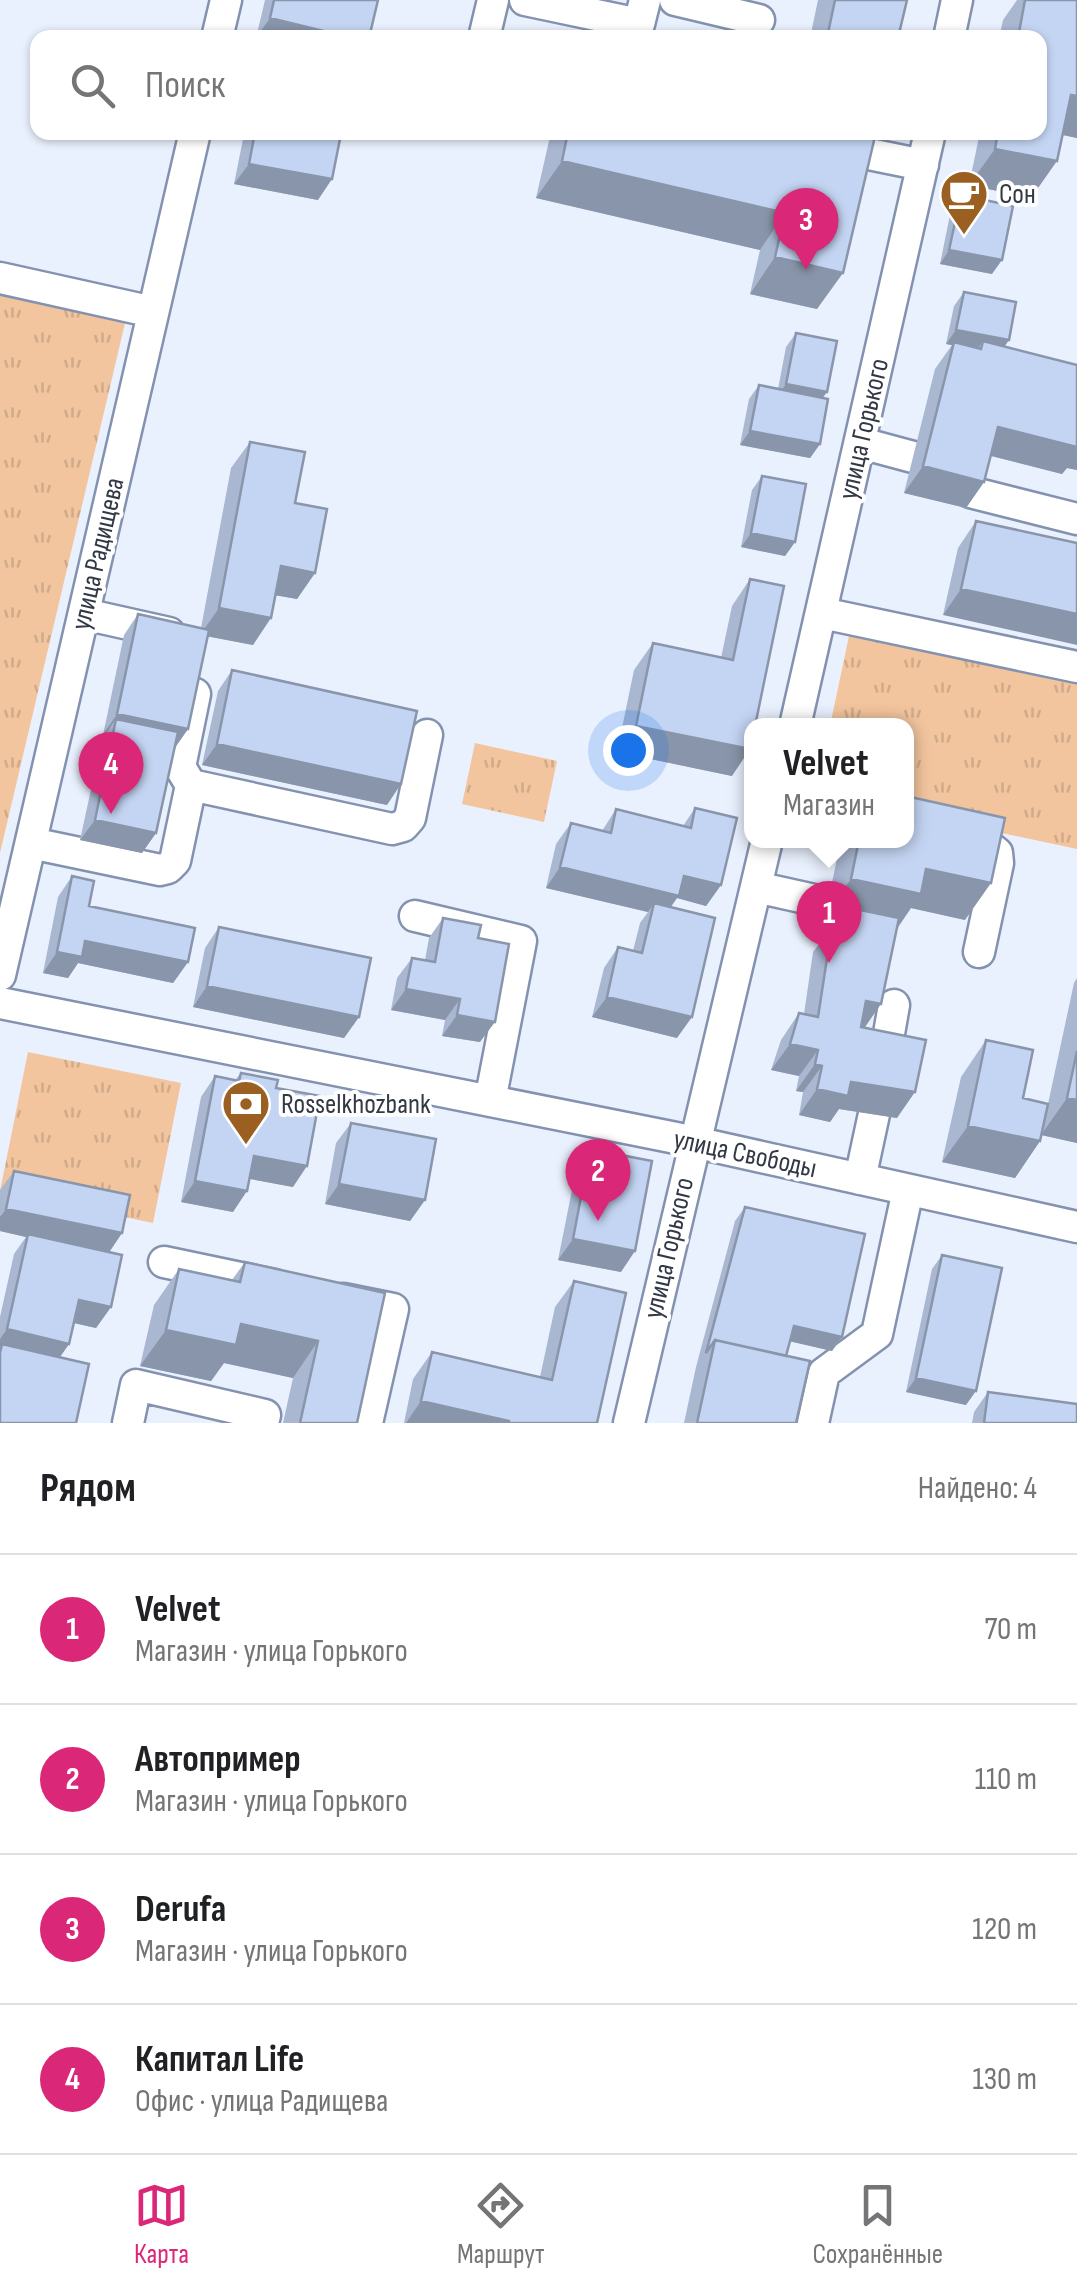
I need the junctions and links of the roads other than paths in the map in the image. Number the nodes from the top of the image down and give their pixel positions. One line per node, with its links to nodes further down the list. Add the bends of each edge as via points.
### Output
1 (226, 0): 8 (street)
2 (493, 0): 9 (street)
3 (524, 0): 4 (street, via 639,24)
4 (644, 0)
5 (675, 0): 7 (street)
6 (957, 0): 10 (street)
7 (760, 19)
8 (219, 30)
9 (486, 30)
10 (951, 30)
11 (193, 140): 16 (street, улица Радищева)
12 (928, 140): 14 (street, улица Горького)
13 (854, 151): 14 (street)
14 (923, 164): 17 (street, улица Горького)
15 (0, 278): 16 (street)
16 (153, 312): 22 (street, улица Радищева)
17 (858, 453): 18 (street); 21 (street, улица Горького)
18 (910, 467)
19 (970, 492): 20 (street)
20 (1077, 519)
21 (822, 612): 24 (street); 26 (street, улица Горького)
22 (84, 614): 23 (street); 30 (street, улица Радищева)
23 (195, 638)
24 (1077, 667)
25 (200, 671): 28 (street, via 180,767)
26 (797, 718)
27 (427, 735): 28 (street, via 410,818 392,829)
28 (191, 785): 30 (street, via 168,868)
29 (914, 832): 35 (street, via 998,854)
30 (31, 842): 36 (street, улица Радищева)
31 (765, 848): 32 (street, улица Горького)
32 (756, 887): 33 (street); 42 (street, улица Горького)
33 (828, 903)
34 (415, 916): 40 (street, via 521,941)
35 (979, 952)
36 (0, 975)
37 (0, 1003): 40 (street, улица Свободы)
38 (894, 1005): 39 (street)
39 (884, 1062)
40 (490, 1101): 42 (street, улица Свободы)
41 (874, 1114): 43 (street)
42 (694, 1142): 43 (street, улица Свободы); 50 (street, улица Горького)
43 (860, 1179): 44 (street, улица Свободы)
44 (908, 1190): 45 (street, улица Свободы); 51 (street, via 877,1334 824,1373)
45 (1077, 1227)
46 (164, 1262): 49 (street, via 393,1309)
47 (128, 1423): 48 (street, via 136,1386 264,1415)
48 (263, 1423)
49 (368, 1423)
50 (629, 1423)
51 (813, 1423)

